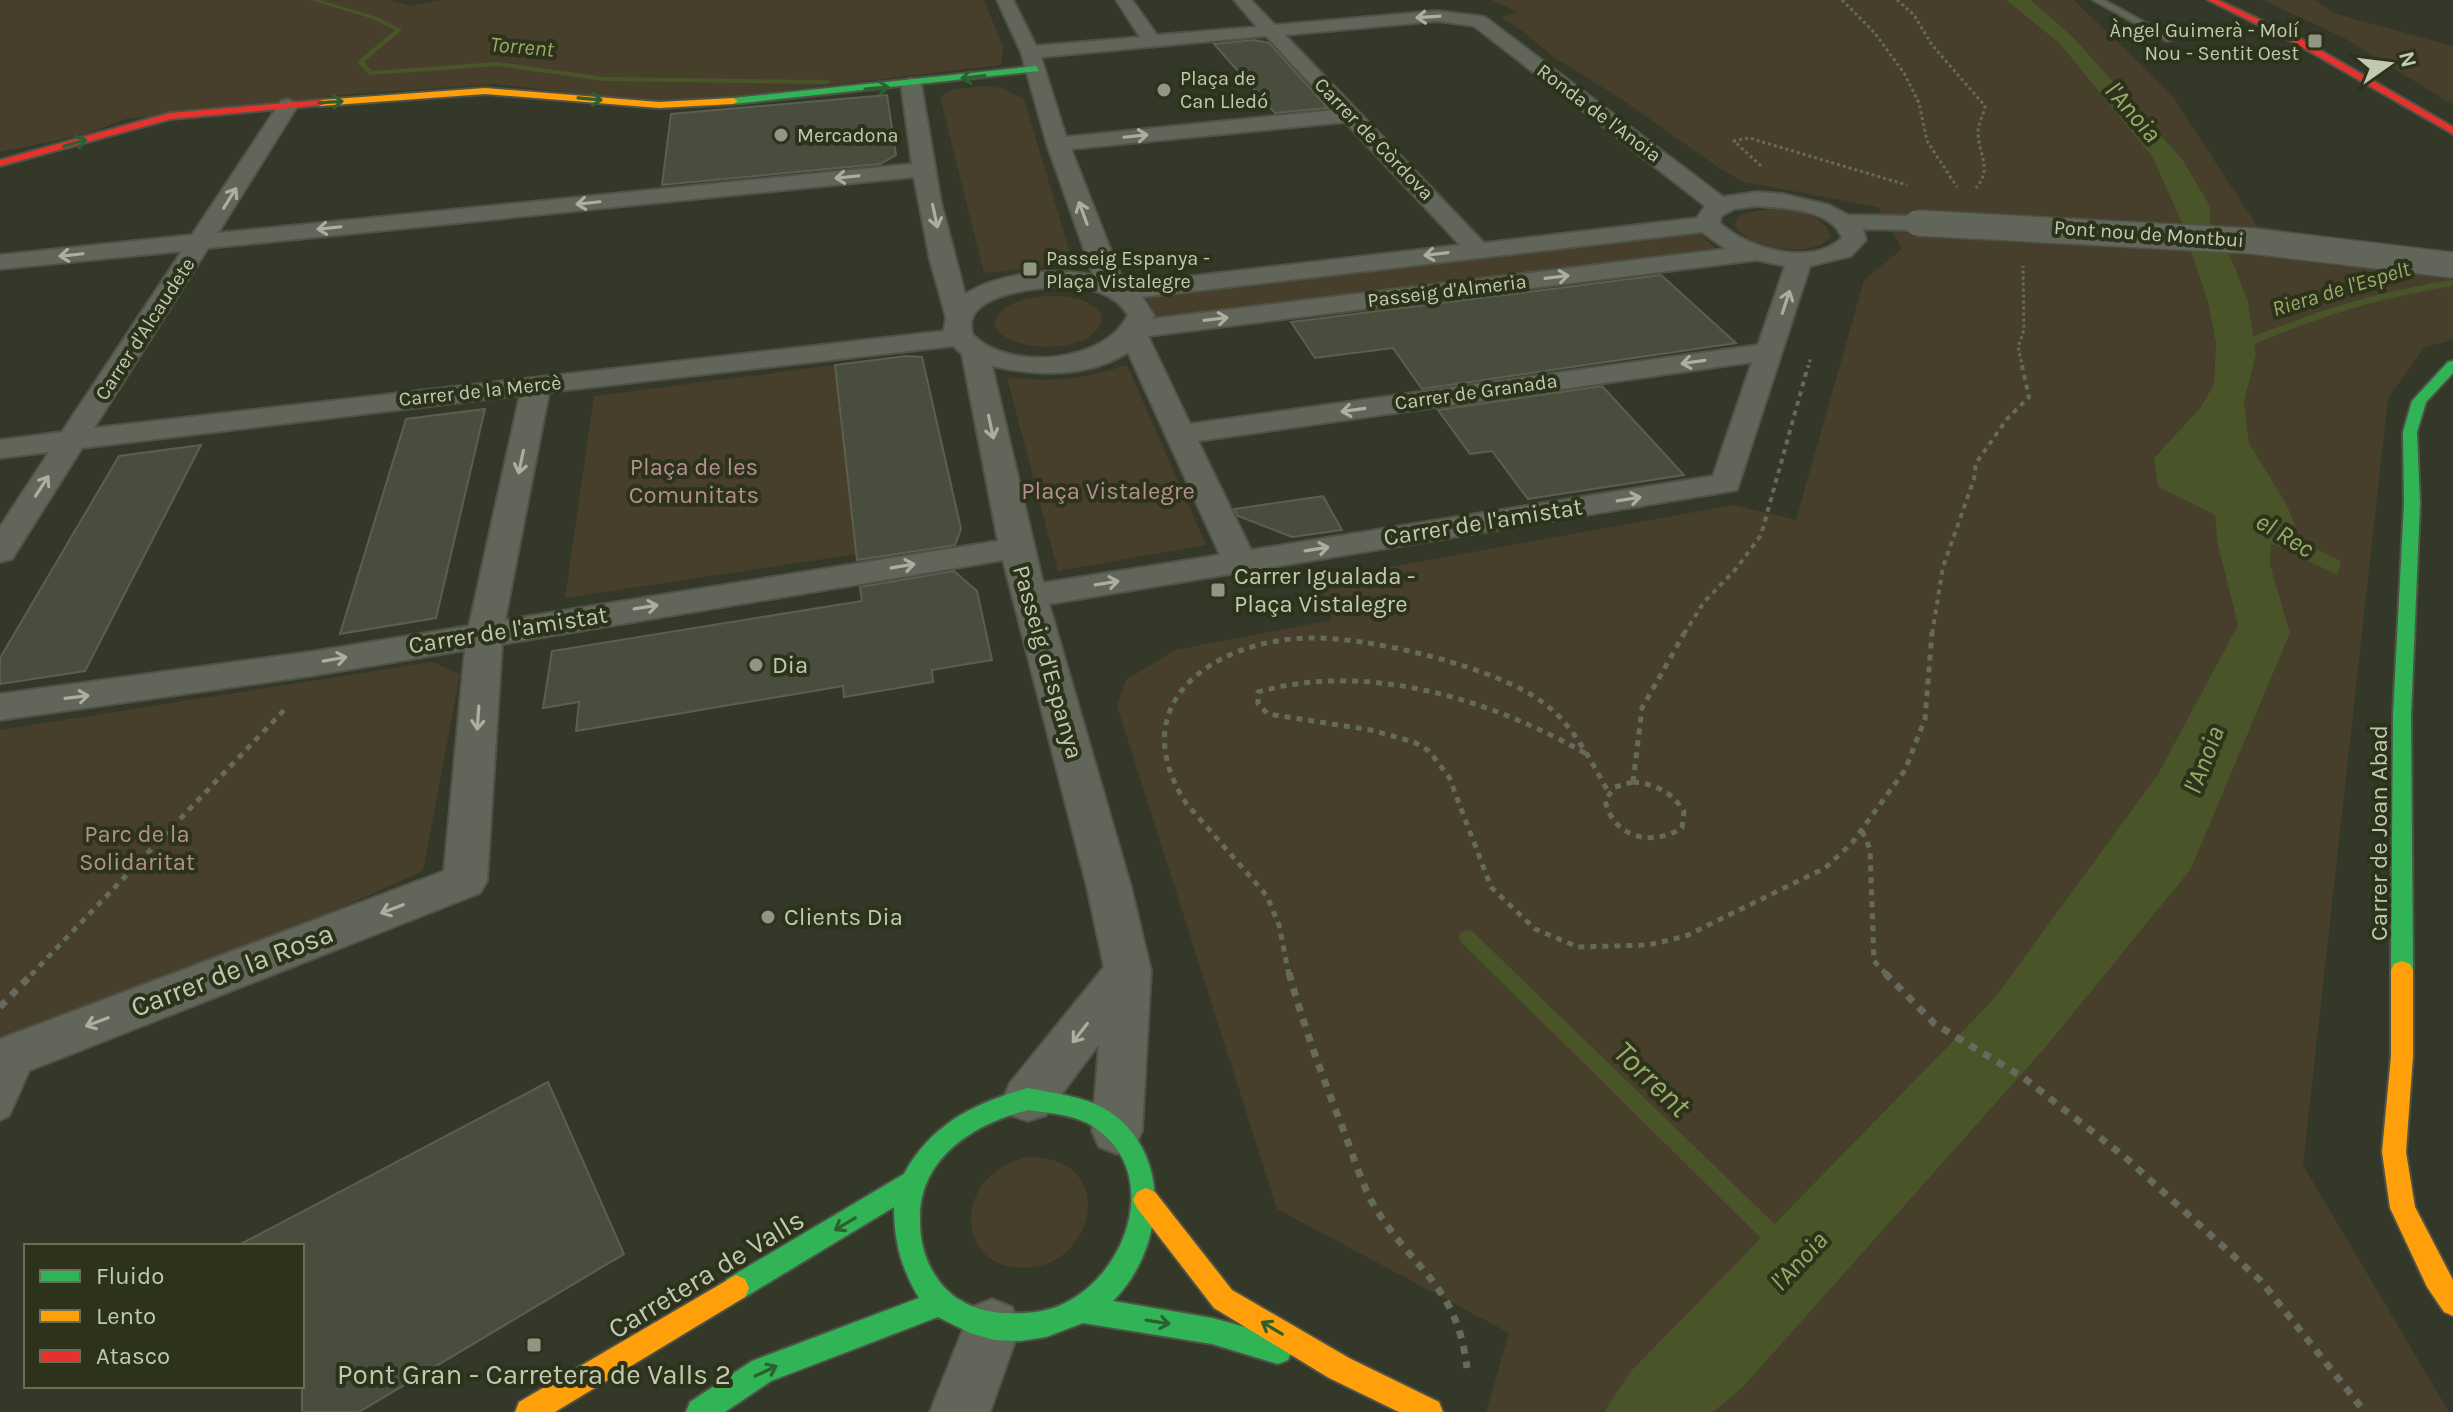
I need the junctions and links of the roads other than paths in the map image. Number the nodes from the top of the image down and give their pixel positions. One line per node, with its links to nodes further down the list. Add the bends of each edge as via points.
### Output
1 (1005, 0): 11 (street)
2 (1124, 0): 10 (street)
3 (1242, 0): 8 (street, Carrer de Còrdova)
4 (1354, 0): 7 (street)
5 (2097, 0): 9 (lane)
6 (2212, 0): 15 (street, via 2298,41)
7 (1378, 21): 8 (street); 19 (street, Ronda de l'Anoia, one-way to 7, via 1479,21 1437,16)
8 (1270, 30): 10 (street); 14 (street, Carrer de Còrdova)
9 (2170, 39)
10 (1152, 41): 11 (street)
11 (1033, 60): 12 (street, one-way to 12); 16 (street)
12 (911, 84): 13 (street, one-way to 12, via 485,91 659,105); 18 (street, Passeig d'Espanya)
13 (288, 105): 17 (street, one-way to 13, via 170,116); 21 (street, Carrer d'Alcaudete, one-way to 13)
14 (1350, 115): 16 (street, one-way to 14); 22 (street, Carrer de Còrdova)
15 (2453, 131)
16 (1058, 144): 27 (street, one-way to 16)
17 (0, 163)
18 (925, 169): 21 (street, one-way to 21); 29 (street, Passeig d'Espanya, one-way to 29, via 950,291)
19 (1714, 215): 20 (street, Passeig d'Almeria, via 1757,199 1781,200 1817,208); 22 (street, Passeig d'Almeria); 23 (street, Passeig d'Almeria, via 1723,240)
20 (1844, 222): 24 (street, Passeig d'Almeria, via 1854,240 1849,248); 26 (street, Pont nou de Montbui, bridge, via 2199,235)
21 (203, 241): 25 (street, one-way to 25); 34 (street, Carrer d'Alcaudete)
22 (1477, 249): 27 (street, Passeig d'Almeria, one-way to 27)
23 (1755, 253): 24 (street, Passeig d'Almeria); 28 (street, Passeig d'Almeria, one-way to 23)
24 (1800, 259): 30 (street, one-way to 24)
25 (0, 262)
26 (2453, 265)
27 (1116, 289): 28 (street, via 1135,302 1141,315); 29 (street, via 1062,278 1022,282 970,304)
28 (1136, 332): 29 (street, via 1092,359 1061,365 998,360); 33 (street)
29 (965, 335): 32 (street, Carrer de la Mercè); 36 (street, Passeig d'Espanya, one-way to 36)
30 (1771, 351): 33 (street, Carrer de Granada, one-way to 33); 38 (street, Carrer de l'amistat, one-way to 30, via 1726,483)
31 (2453, 365): 50 (street, Carrer de Joan Abad, via 2419,401 2410,432 2412,504 2402,715 2402,1056 2394,1152 2403,1208)
32 (536, 386): 34 (street, Carrer de la Mercè); 40 (street, one-way to 40)
33 (1182, 434): 38 (street)
34 (71, 442): 35 (street, Carrer de la Mercè); 37 (street, Carrer d'Alcaudete, one-way to 34)
35 (0, 449)
36 (1016, 548): 39 (street, Passeig d'Espanya); 40 (street, Carrer de l'amistat, one-way to 36)
37 (0, 552)
38 (1240, 562): 39 (street, one-way to 38)
39 (1030, 596): 42 (street, Passeig d'Espanya)
40 (485, 633): 41 (street, Carrer de l'amistat, one-way to 40); 43 (street, Carrer de la Rosa, one-way to 43, via 465,881)
41 (0, 707)
42 (1128, 971): 44 (street, one-way to 44); 46 (street, Passeig d'Espanya)
43 (13, 1054): 45 (lane)
44 (1028, 1099): 46 (street, via 1077,1104); 47 (street, via 1003,1103 958,1125 924,1161)
45 (0, 1108)
46 (1117, 1131): 48 (street, via 1139,1162)
47 (912, 1183): 49 (street, via 905,1215 907,1248 919,1277); 54 (street, Carretera de Valls, one-way to 54)
48 (1146, 1200): 51 (street, via 1136,1249 1104,1292); 53 (street, one-way to 48, via 1223,1299)
49 (939, 1303): 52 (street); 55 (street, one-way to 49, via 762,1371)
50 (2453, 1303)
51 (1081, 1309): 52 (street, via 1038,1326); 53 (street, one-way to 53, via 1212,1331)
52 (992, 1327): 56 (street)
53 (1339, 1368): 57 (street)
54 (529, 1412)
55 (700, 1412)
56 (960, 1412)
57 (1429, 1412)

